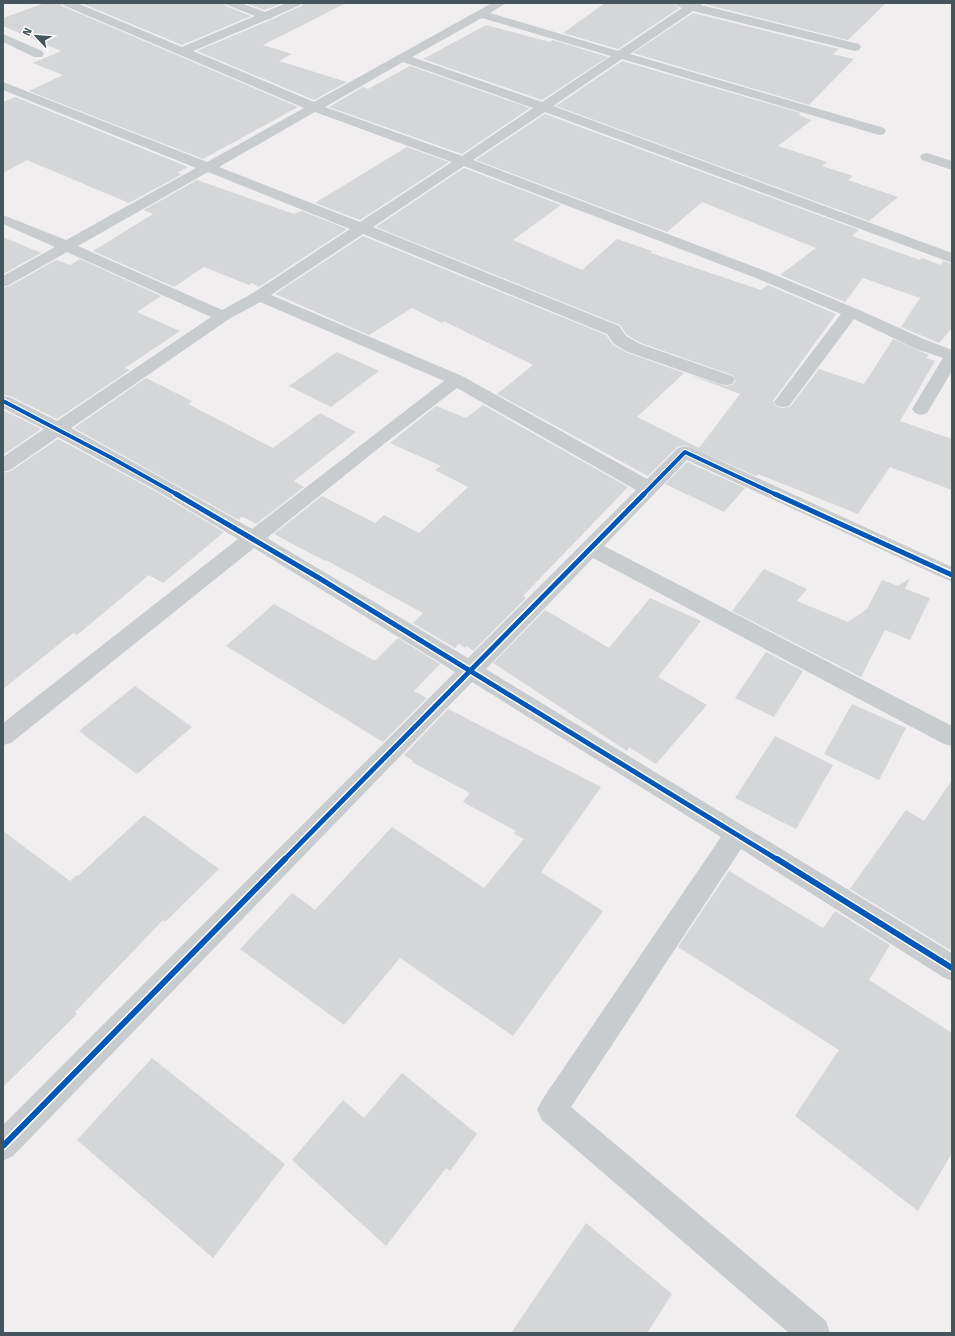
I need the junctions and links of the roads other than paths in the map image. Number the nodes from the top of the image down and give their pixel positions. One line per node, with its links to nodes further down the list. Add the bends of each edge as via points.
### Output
1 (67, 3): 11 (street)
2 (231, 3): 8 (street)
3 (296, 3): 8 (street)
4 (500, 3): 7 (street)
5 (676, 3): 6 (street)
6 (695, 5): 10 (street); 13 (street)
7 (481, 14): 13 (street); 14 (street)
8 (266, 17): 11 (street)
9 (3, 38): 12 (street)
10 (855, 47)
11 (181, 52): 16 (street)
12 (38, 54)
13 (621, 55): 17 (street); 18 (street)
14 (403, 58): 16 (street); 17 (street)
15 (3, 86): 22 (street)
16 (314, 107): 20 (street); 22 (street)
17 (544, 107): 20 (street); 26 (street)
18 (879, 131)
19 (927, 157): 21 (street)
20 (463, 161): 24 (street); 29 (street, via 754,272)
21 (952, 166)
22 (207, 168): 24 (street); 25 (street)
23 (3, 219): 25 (street)
24 (361, 228): 28 (street); 33 (street, via 613,330 620,340 634,348)
25 (66, 246): 27 (street); 30 (street)
26 (952, 258)
27 (3, 282)
28 (259, 296): 30 (street); 32 (street)
29 (851, 312): 31 (street); 35 (street)
30 (223, 316): 37 (street)
31 (952, 357): 36 (street)
32 (456, 380): 39 (street); 40 (street)
33 (726, 380)
34 (3, 400): 37 (street)
35 (783, 402)
36 (920, 409)
37 (59, 428): 38 (street); 40 (street)
38 (3, 466)
39 (649, 488): 41 (street); 42 (street, via 685,452)
40 (254, 538): 43 (street); 44 (street)
41 (591, 548): 43 (street); 45 (street)
42 (952, 575)
43 (471, 670): 46 (street); 48 (street)
44 (3, 736)
45 (952, 737)
46 (737, 834): 47 (street); 49 (street, via 552,1110)
47 (952, 968)
48 (3, 1146)
49 (814, 1333)

